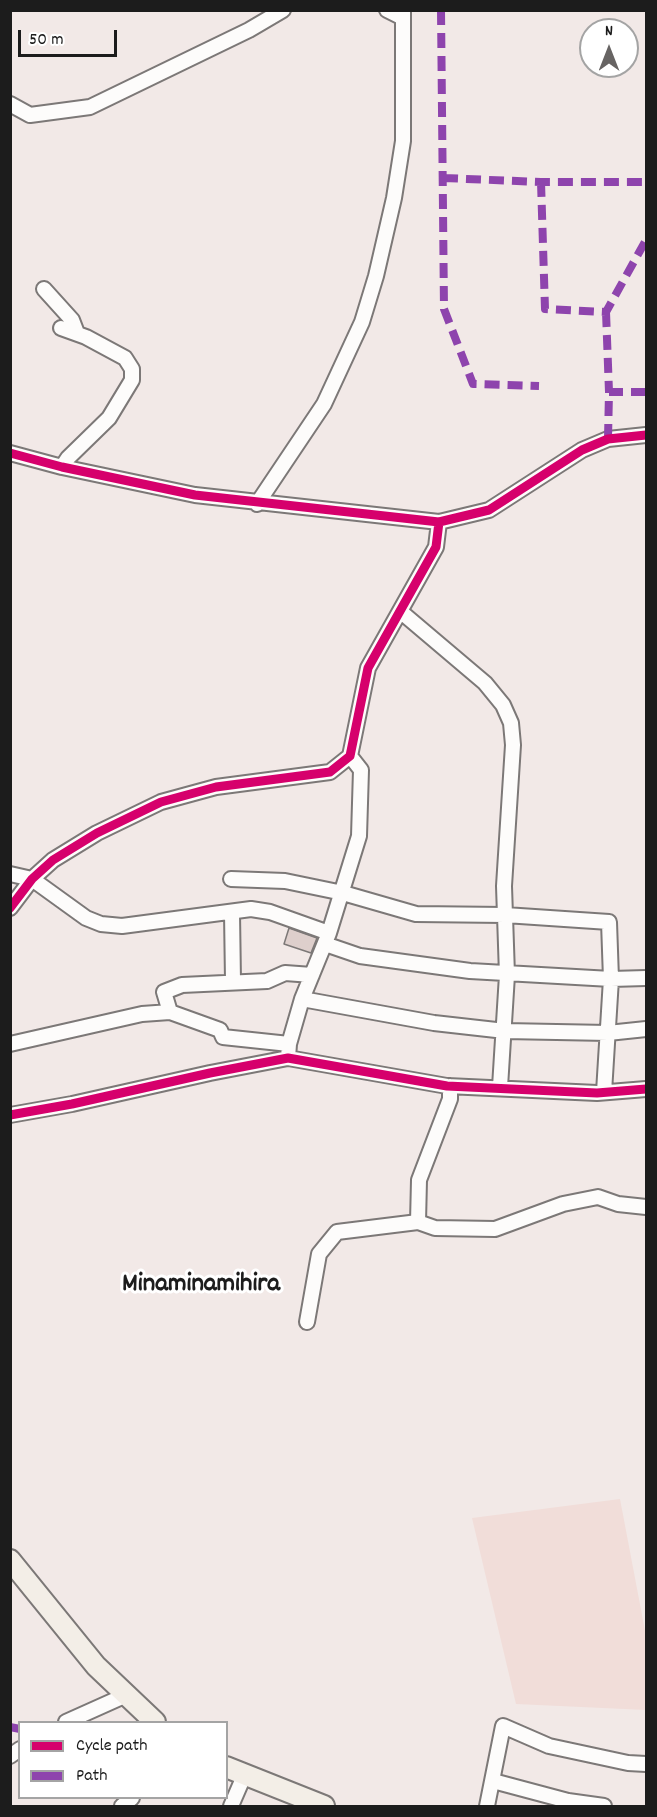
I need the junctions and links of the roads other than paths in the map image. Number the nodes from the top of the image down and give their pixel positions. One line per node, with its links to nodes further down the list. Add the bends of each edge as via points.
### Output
1 (284, 10): 4 (street, via 90,107 30,115)
2 (387, 10): 3 (street)
3 (403, 14): 11 (street, via 403,141 394,198 367,304 324,404)
4 (10, 104)
5 (44, 289): 7 (street, via 72,320)
6 (61, 327): 7 (street)
7 (77, 333): 10 (street, via 125,358 132,369 132,380 109,418)
8 (646, 435): 12 (street, via 608,439 582,450 489,510)
9 (10, 453): 10 (street)
10 (62, 467): 11 (street)
11 (257, 504): 12 (street)
12 (439, 522): 13 (street, via 436,547)
13 (400, 611): 14 (street, via 368,669); 21 (street, via 485,683 503,705 511,723)
14 (350, 756): 16 (street, via 330,772 216,787 161,802 97,833 53,860); 18 (street, via 361,770 359,836)
15 (10, 874): 16 (street)
16 (32, 879): 19 (street); 20 (street, via 86,918 101,924 122,926)
17 (231, 879): 18 (street, via 285,881)
18 (343, 893): 21 (street, via 416,914); 22 (street)
19 (10, 908)
20 (232, 913): 22 (street, via 251,909 270,912); 27 (street)
21 (505, 915): 24 (street); 26 (street, via 609,922)
22 (327, 938): 23 (street); 24 (street, via 360,956)
23 (312, 975): 27 (street, via 285,973 267,981); 28 (street)
24 (507, 975): 26 (street); 31 (street)
25 (646, 978): 26 (street)
26 (611, 979): 32 (street)
27 (233, 981): 29 (street, via 170,988 163,995)
28 (302, 999): 31 (street, via 434,1023); 34 (street)
29 (170, 1012): 33 (street, via 142,1014); 34 (street, via 220,1030 223,1037)
30 (646, 1029): 32 (street)
31 (505, 1031): 32 (street); 37 (street)
32 (608, 1033): 39 (street)
33 (10, 1044)
34 (289, 1044): 35 (street)
35 (288, 1058): 36 (street); 40 (street)
36 (450, 1086): 37 (street); 42 (street, via 450,1099 419,1180)
37 (500, 1088): 39 (street)
38 (646, 1089): 39 (street)
39 (604, 1092)
40 (10, 1115)
41 (646, 1207): 42 (street, via 598,1197 563,1204 495,1229 435,1228)
42 (418, 1222): 43 (street, via 337,1232 319,1254)
43 (307, 1322)
44 (10, 1560): 45 (highway)
45 (124, 1696): 46 (street); 47 (highway)
46 (68, 1721)
47 (154, 1721)
48 (646, 1764): 51 (street, via 549,1746 503,1726)
49 (228, 1768): 50 (highway)
50 (244, 1776): 52 (street); 53 (highway)
51 (493, 1781): 54 (street); 55 (street, via 568,1801)
52 (231, 1806)
53 (324, 1806)
54 (487, 1806)
55 (604, 1806)

